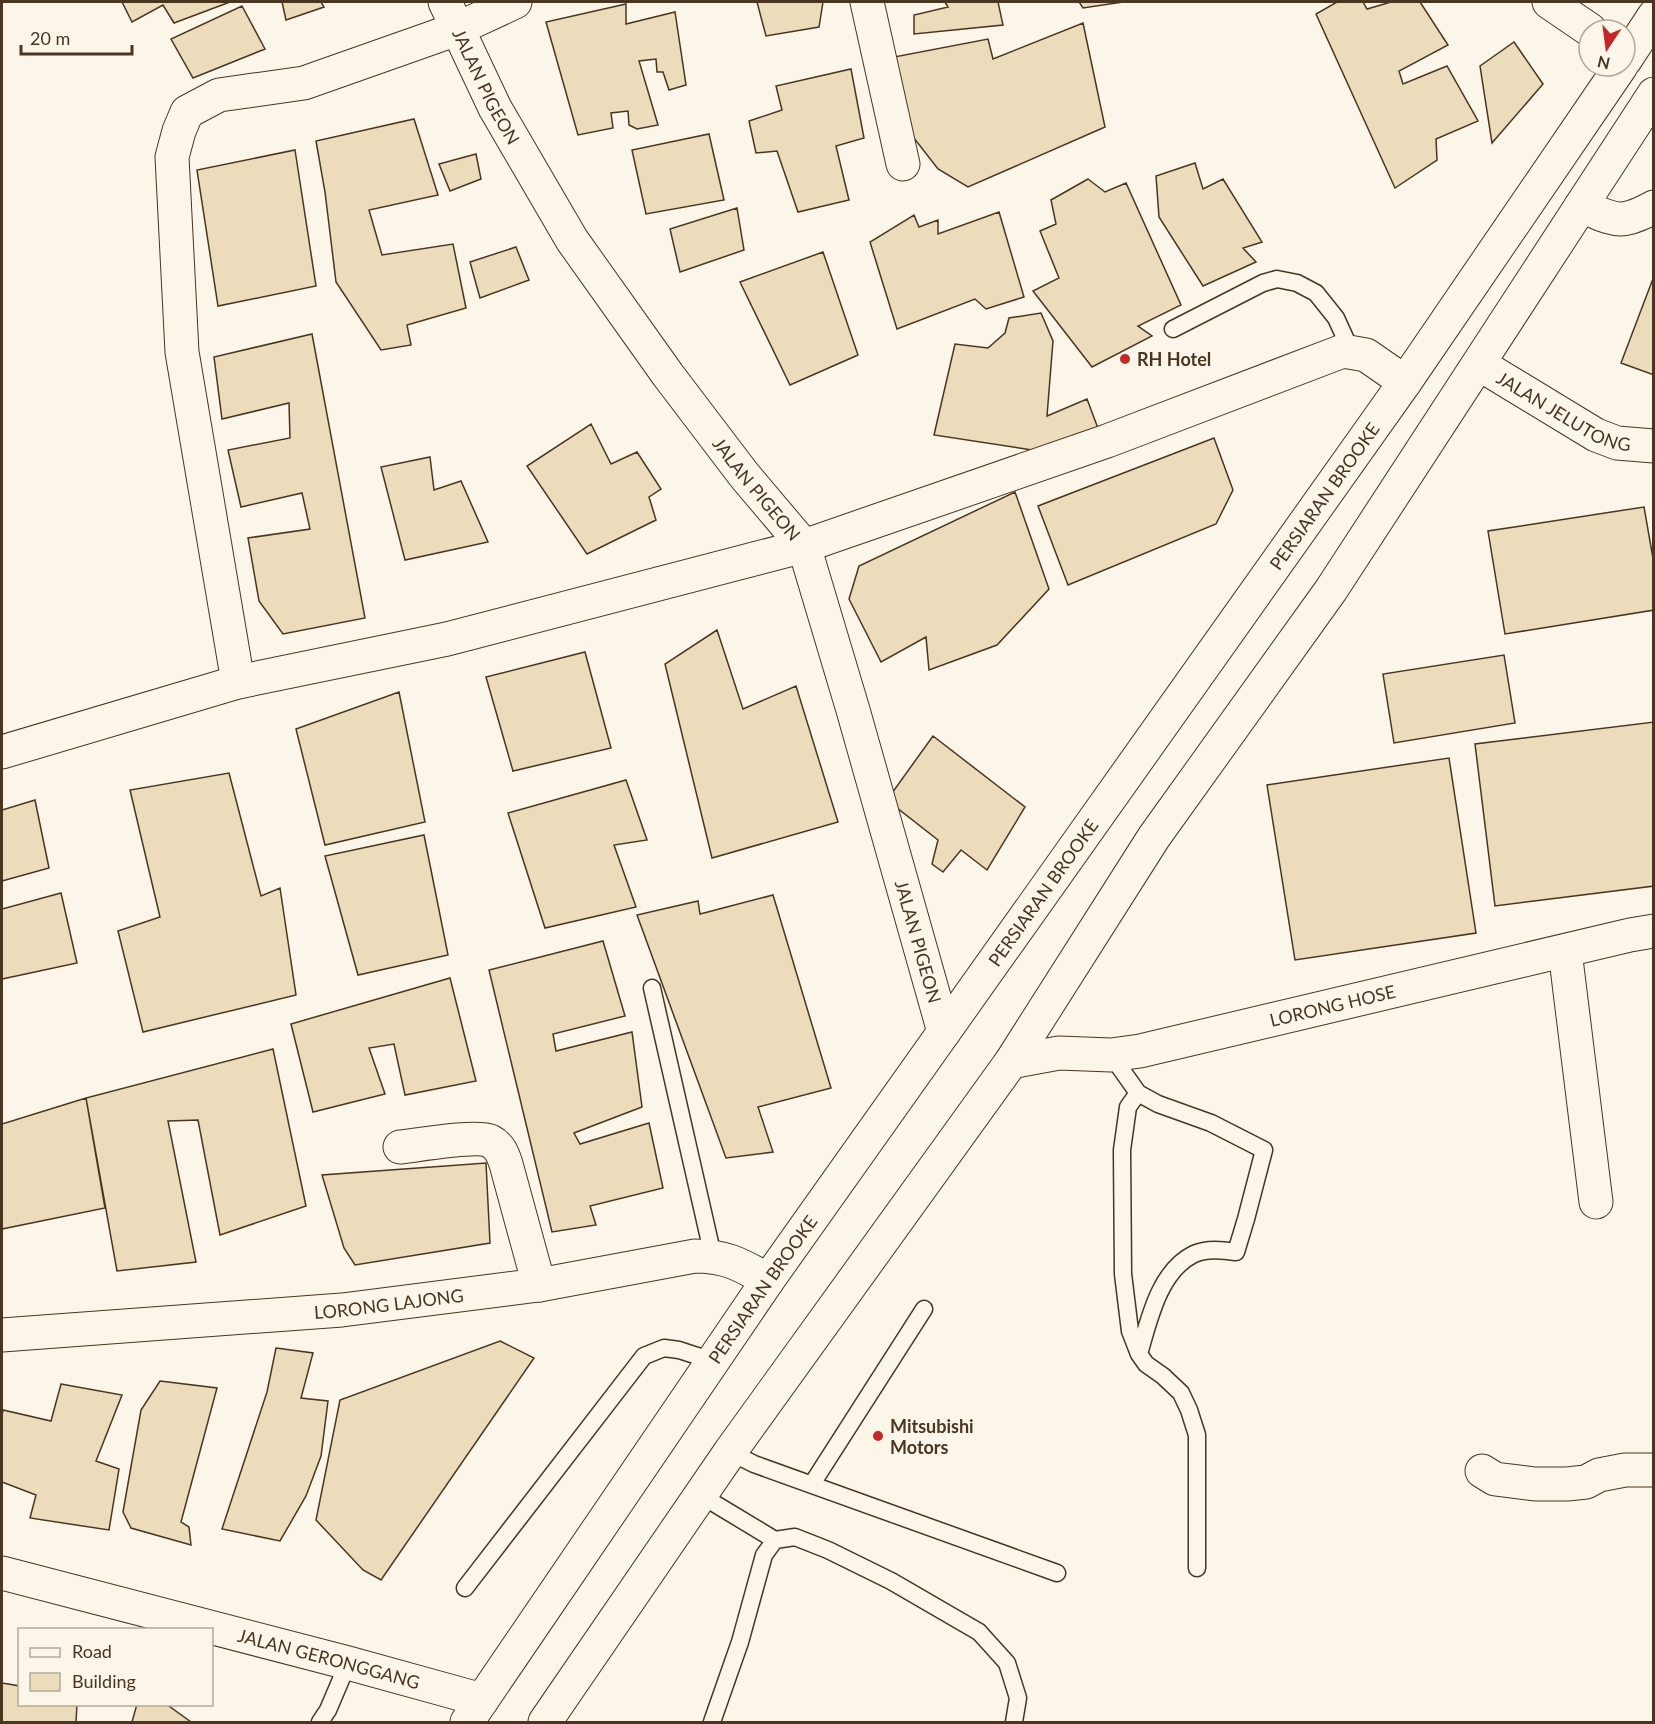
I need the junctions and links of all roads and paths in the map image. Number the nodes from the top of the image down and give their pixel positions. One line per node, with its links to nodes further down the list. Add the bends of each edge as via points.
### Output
1 (515, 2): 4 (street)
2 (867, 2): 10 (street)
3 (1549, 2): 6 (street)
4 (451, 15): 18 (street, JALAN PIGEON, via 495,108 572,240 668,375); 19 (street, via 304,83 219,95 187,112 179,131 172,167 182,352)
5 (1653, 16): 7 (street, PERSIARAN BROOKE)
6 (1577, 21)
7 (1637, 41)
8 (1612, 78): 16 (street, PERSIARAN BROOKE)
9 (1653, 94): 11 (street)
10 (903, 164)
11 (1581, 207): 12 (street, via 1614,220 1627,220); 15 (street)
12 (1653, 207)
13 (1173, 329): 14 (lane, via 1277,279 1316,293 1346,340)
14 (1343, 351): 16 (street, via 1366,355); 18 (street, via 1107,441)
15 (1479, 364): 17 (street, JALAN JELUTONG, via 1596,435 1617,443); 26 (street, via 1331,590 1154,837)
16 (1405, 382): 24 (street, PERSIARAN BROOKE)
17 (1653, 446)
18 (804, 546): 19 (street, via 447,639); 24 (street, JALAN PIGEON)
19 (238, 682): 20 (street)
20 (2, 752)
21 (1653, 931): 22 (street, LORONG HOSE)
22 (1565, 951): 25 (street, LORONG HOSE); 29 (street)
23 (652, 988): 30 (lane)
24 (944, 1032): 31 (street, PERSIARAN BROOKE)
25 (1111, 1055): 26 (street, LORONG HOSE, via 1059,1053); 27 (lane)
26 (1011, 1062): 37 (street)
27 (1138, 1093): 35 (lane, via 1128,1107 1122,1150 1123,1274 1130,1331); 35 (lane, via 1264,1150 1236,1252 1217,1249 1196,1253 1174,1268 1154,1303)
28 (400, 1147): 32 (street, via 475,1139 490,1141 501,1149)
29 (1596, 1202)
30 (713, 1256): 31 (street, LORONG LAJONG, via 734,1261); 32 (street, LORONG LAJONG)
31 (768, 1280): 36 (street, PERSIARAN BROOKE)
32 (539, 1285): 34 (street, LORONG LAJONG, via 342,1310)
33 (924, 1309): 40 (lane)
34 (2, 1335)
35 (1139, 1354): 43 (lane, via 1182,1393 1197,1435)
36 (713, 1361): 46 (lane, via 664,1348 644,1356); 48 (street, PERSIARAN BROOKE)
37 (730, 1452): 40 (lane); 41 (street)
38 (1653, 1470): 39 (street, via 1625,1470 1567,1484 1495,1479)
39 (1482, 1472)
40 (812, 1484): 45 (lane)
41 (702, 1496): 42 (lane); 50 (street)
42 (775, 1540): 51 (lane, via 764,1555 740,1642); 52 (lane, via 795,1538 828,1550 979,1632 1006,1663 1018,1698)
43 (1197, 1568)
44 (2, 1573): 47 (street, JALAN GERONGGANG)
45 (1057, 1573)
46 (465, 1588)
47 (348, 1663): 48 (street, JALAN GERONGGANG); 49 (lane)
48 (474, 1711)
49 (320, 1722)
50 (545, 1722)
51 (711, 1722)
52 (1014, 1722)

